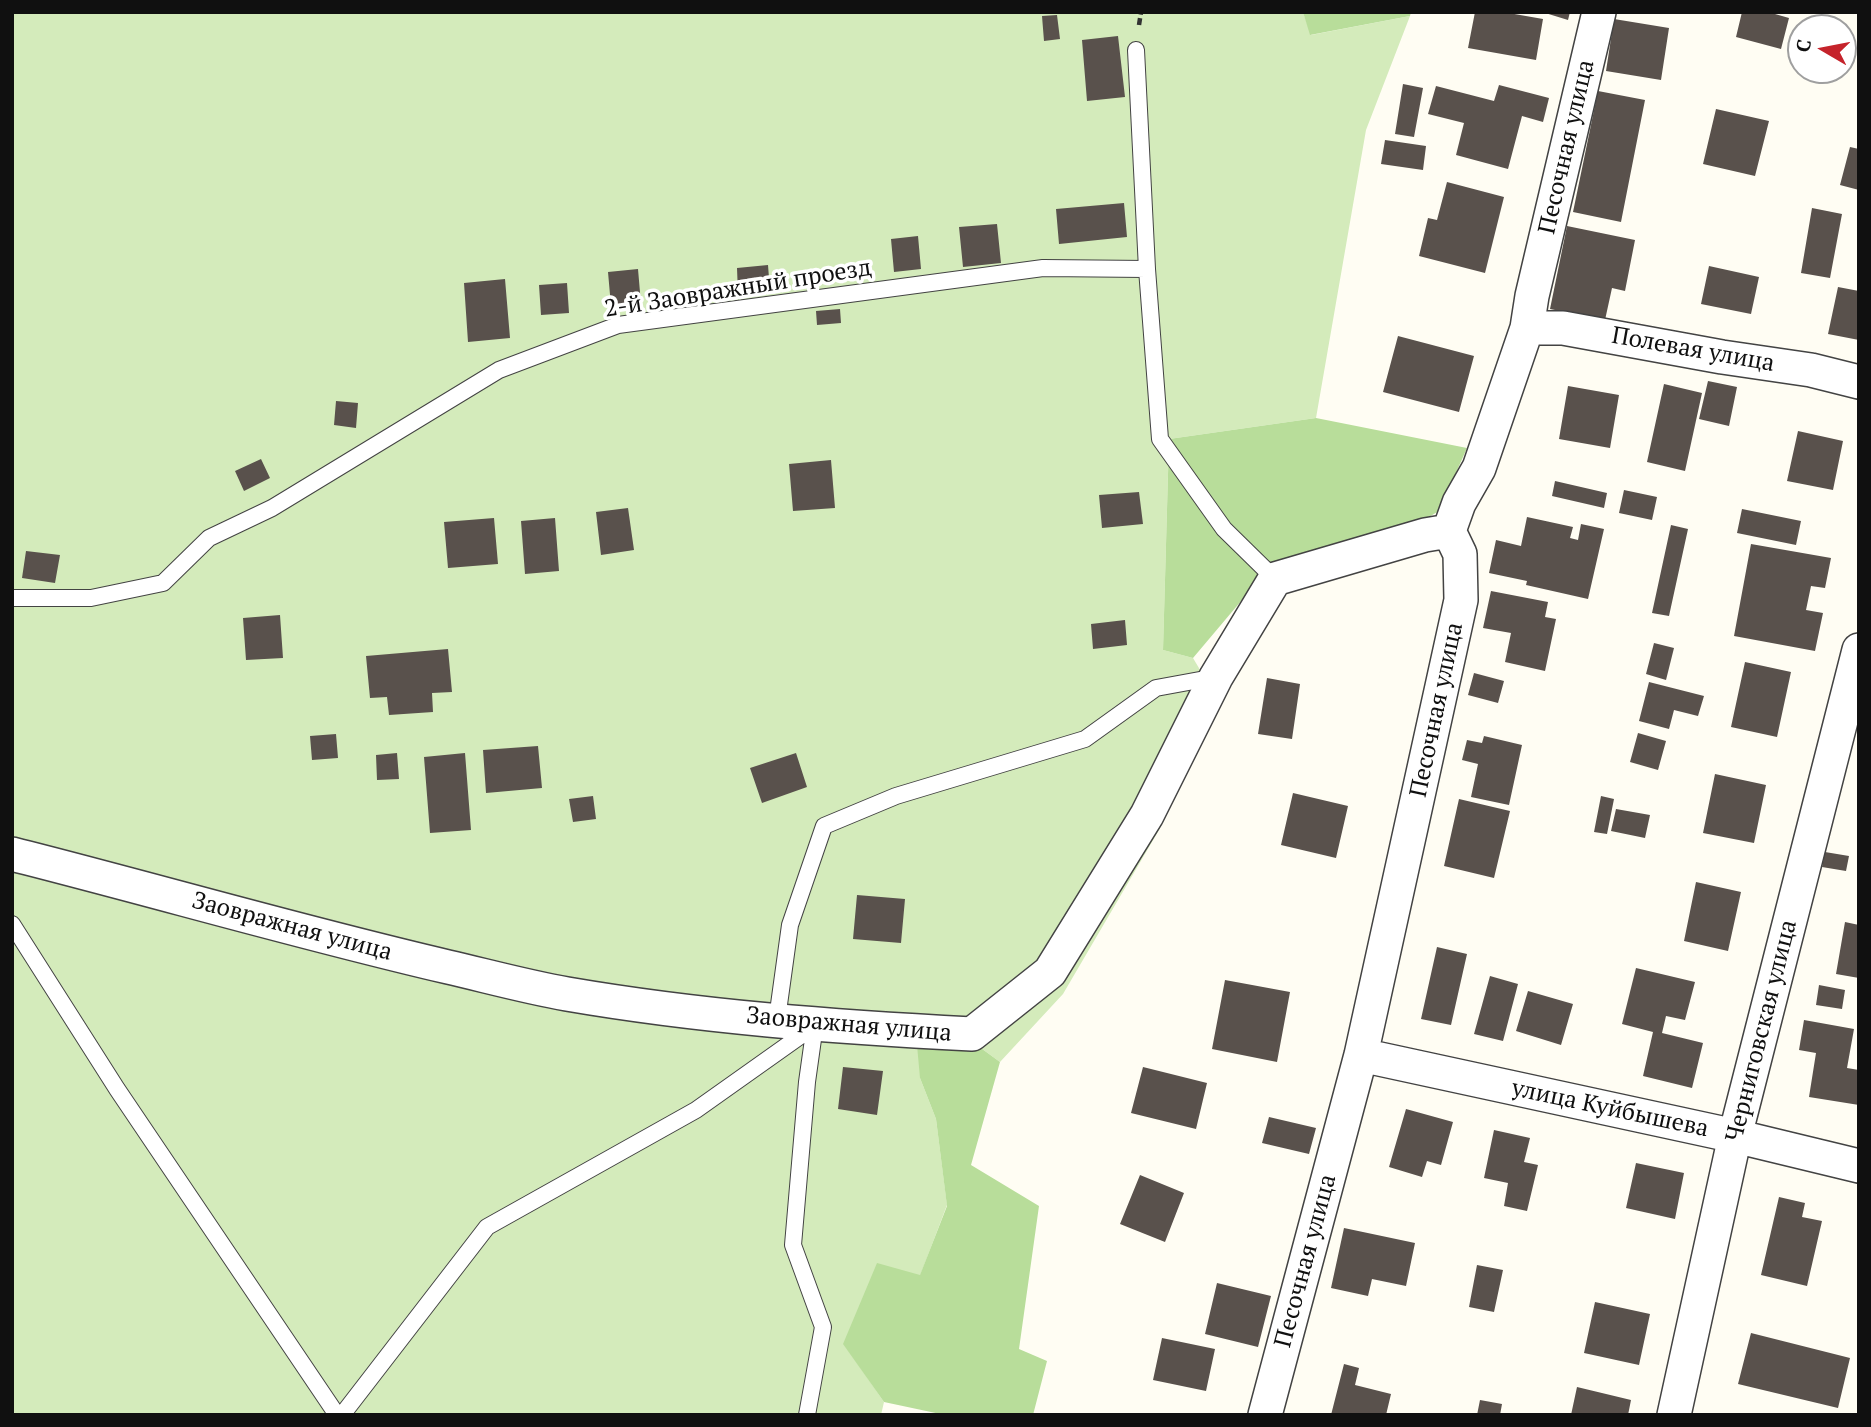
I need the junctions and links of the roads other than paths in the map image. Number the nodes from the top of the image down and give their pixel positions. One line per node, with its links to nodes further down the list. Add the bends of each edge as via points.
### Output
1 (1599, 12): 4 (street, Песочная улица)
2 (1136, 50): 3 (lane)
3 (1147, 269): 7 (lane, via 1160,439 1224,529); 8 (lane, 2-й Заовражный проезд, via 1043,268 618,326 499,370 272,508 209,538 163,583 91,598)
4 (1527, 328): 5 (street, Полевая улица, via 1563,327); 6 (street, Песочная улица, via 1479,468)
5 (1859, 382)
6 (1449, 531): 7 (street); 15 (street, Песочная улица, via 1460,554 1461,600)
7 (1275, 579): 10 (street, Заовражная улица)
8 (12, 598)
9 (1859, 650): 16 (street, Черниговская улица)
10 (1216, 677): 13 (lane, via 1156,688 1085,739 896,796 824,826 790,925); 14 (street, Заовражная улица, via 1147,815 1050,972 972,1034)
11 (12, 854): 13 (street, Заовражная улица, via 350,944 564,993)
12 (12, 924): 18 (lane, via 117,1089)
13 (777, 1019): 14 (street, Заовражная улица)
14 (815, 1025): 18 (lane, via 696,1110 487,1227); 19 (lane, via 793,1245 823,1327)
15 (1361, 1055): 16 (street, улица Куйбышева); 20 (street, Песочная улица)
16 (1735, 1136): 17 (street, улица Куйбышева); 21 (street, Черниговская улица)
17 (1859, 1166)
18 (340, 1415)
19 (807, 1415)
20 (1265, 1415)
21 (1674, 1415)

